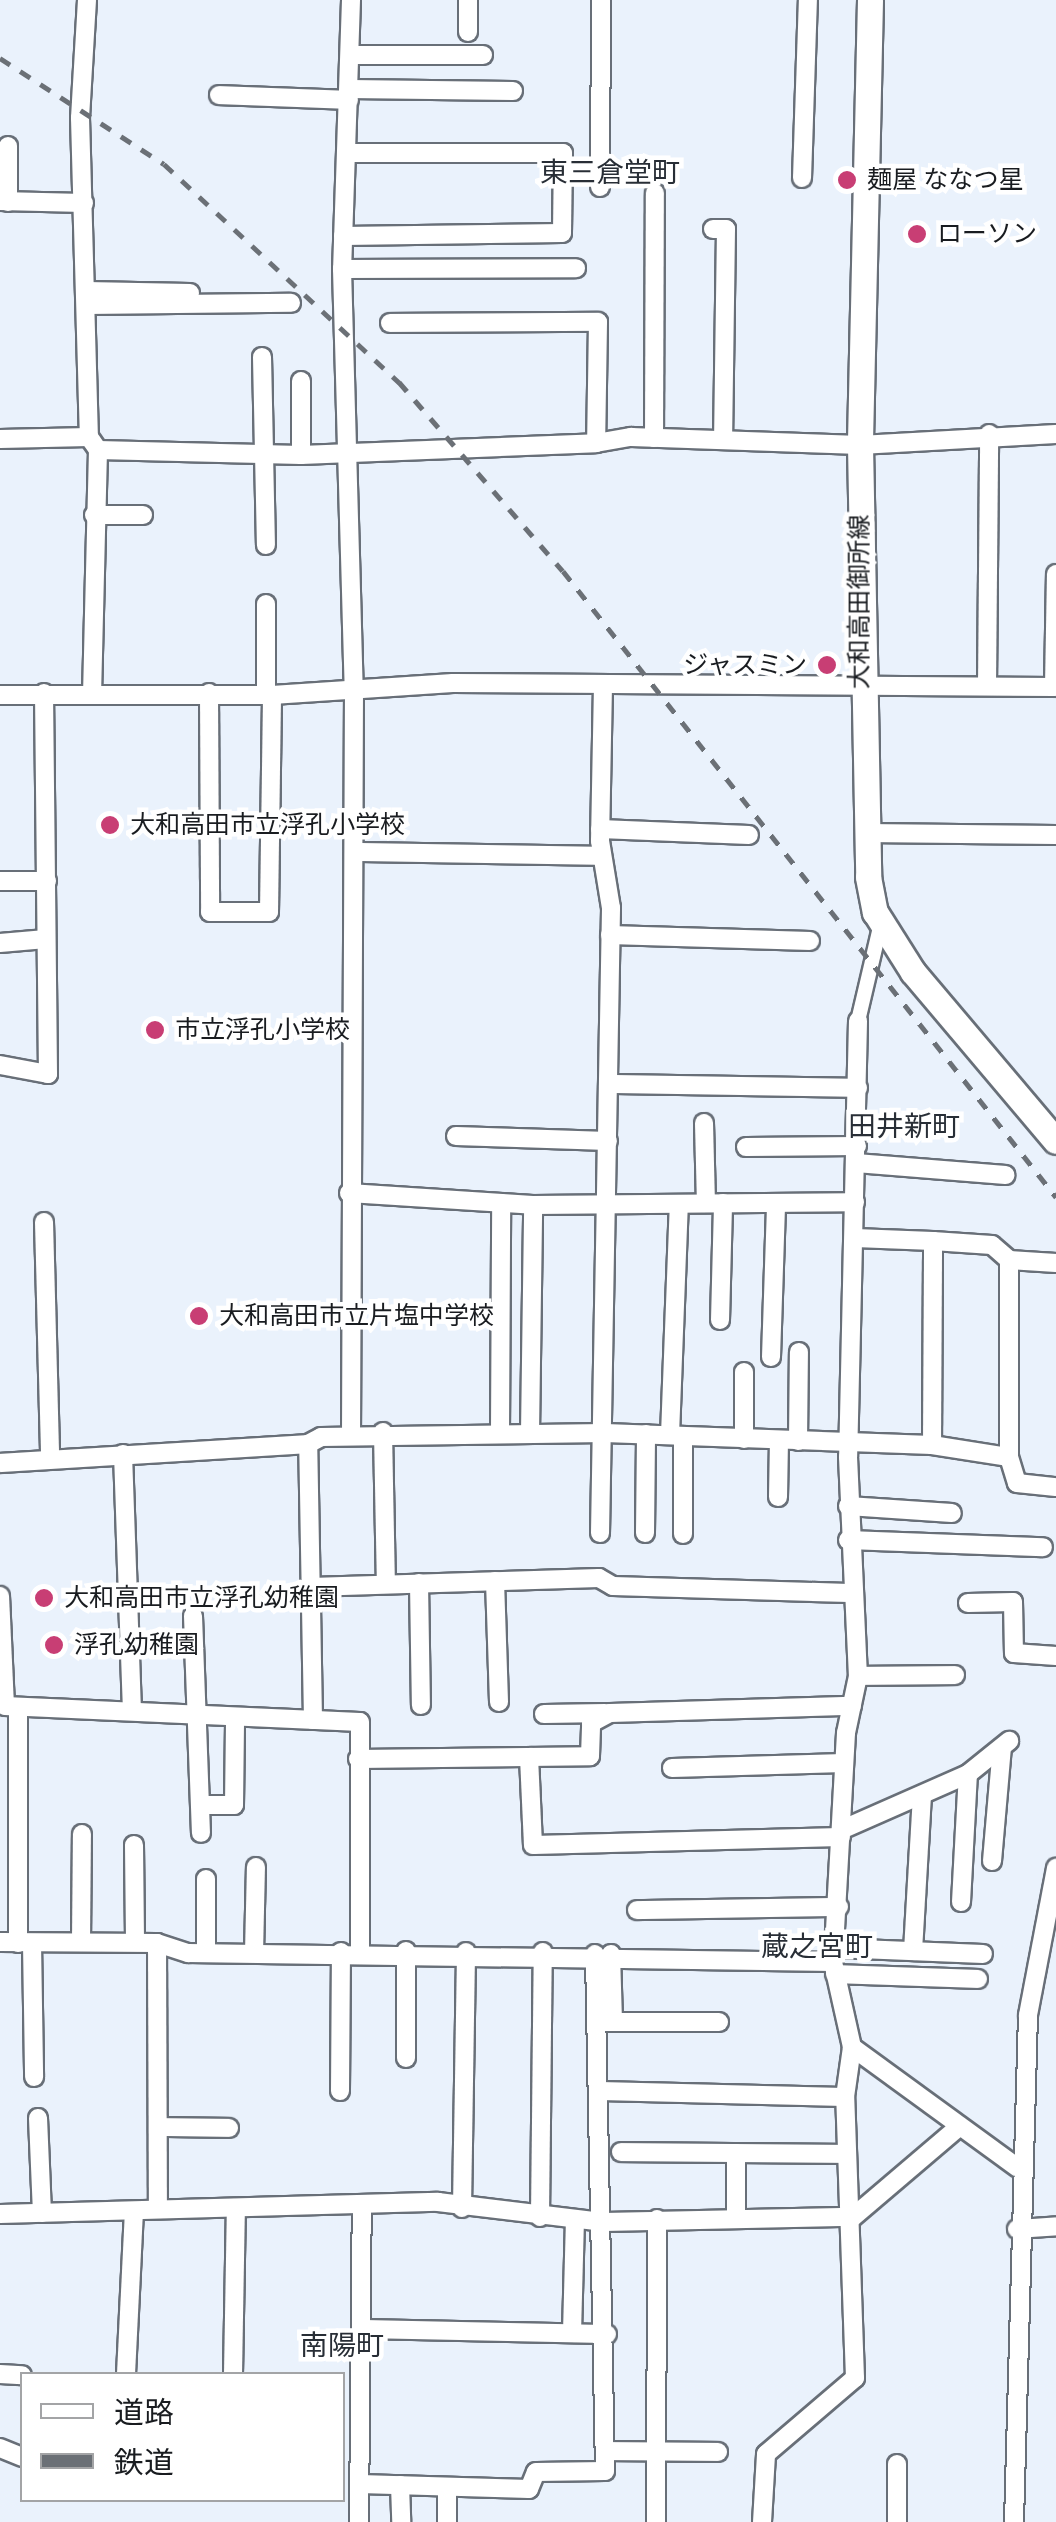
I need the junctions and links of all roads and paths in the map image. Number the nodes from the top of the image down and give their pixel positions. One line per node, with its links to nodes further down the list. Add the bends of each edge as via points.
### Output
1 (88, 0): 19 (street)
2 (351, 0): 8 (street)
3 (468, 0): 7 (street)
4 (602, 0): 16 (street)
5 (808, 0): 15 (street)
6 (870, 0): 37 (main road, 大和高田御所線)
7 (468, 32)
8 (350, 55): 9 (street); 11 (street)
9 (483, 55)
10 (513, 91): 11 (street)
11 (349, 94): 12 (street); 14 (street)
12 (219, 95)
13 (8, 146): 18 (street)
14 (350, 154): 21 (street); 21 (street, via 563,154 562,233)
15 (802, 178)
16 (600, 188)
17 (655, 193): 32 (street)
18 (4, 202): 19 (street)
19 (84, 203): 25 (street)
20 (713, 229): 34 (street, via 726,229)
21 (343, 236): 23 (street)
22 (576, 268): 23 (street)
23 (342, 269): 39 (street)
24 (228, 293): 25 (street)
25 (86, 298): 26 (street); 36 (street)
26 (291, 304)
27 (390, 323): 35 (street, via 598,322)
28 (262, 357): 38 (street)
29 (301, 382): 40 (street)
30 (989, 434): 31 (street); 37 (street); 48 (street)
31 (1056, 434)
32 (654, 438): 34 (street); 35 (street)
33 (0, 439): 36 (street)
34 (723, 440): 37 (street)
35 (596, 442): 39 (street)
36 (93, 444): 38 (street); 41 (street)
37 (860, 445): 47 (main road, 大和高田御所線)
38 (264, 454): 40 (street); 43 (street)
39 (346, 454): 40 (street); 49 (street)
40 (301, 455)
41 (94, 515): 42 (street); 52 (street)
42 (142, 515)
43 (266, 545)
44 (1056, 574): 48 (street, via 1054,687)
45 (266, 604): 54 (street)
46 (603, 684): 47 (street); 49 (street); 55 (street)
47 (860, 685): 48 (street); 56 (main road, 大和高田御所線)
48 (986, 686)
49 (354, 690): 54 (street); 59 (street)
50 (209, 693): 52 (street); 54 (street); 54 (street, via 210,912 268,912)
51 (44, 694): 52 (street); 53 (street); 62 (street)
52 (92, 694)
53 (0, 695)
54 (269, 695)
55 (600, 829): 57 (street); 60 (street)
56 (865, 833): 58 (street); 63 (main road, 大和高田御所線)
57 (748, 835)
58 (1056, 835)
59 (354, 852): 60 (street); 79 (street)
60 (602, 856): 64 (street)
61 (0, 881): 62 (street)
62 (47, 881): 65 (street)
63 (881, 923): 68 (street); 75 (main road, 大和高田御所線)
64 (610, 934): 66 (street); 70 (street)
65 (46, 939): 67 (street); 69 (street, via 48,1074)
66 (810, 941)
67 (0, 943)
68 (858, 1021): 71 (street)
69 (0, 1064)
70 (608, 1084): 71 (street); 74 (street)
71 (858, 1088): 77 (street)
72 (704, 1123): 83 (street)
73 (456, 1136): 74 (street)
74 (608, 1141): 84 (street)
75 (1056, 1141)
76 (746, 1147): 77 (street)
77 (857, 1154): 78 (street); 81 (street)
78 (1006, 1175)
79 (349, 1193): 82 (street); 96 (street)
80 (776, 1202): 81 (street); 83 (street); 94 (street)
81 (856, 1202): 88 (street)
82 (501, 1203): 86 (street); 98 (street)
83 (714, 1203): 85 (street); 92 (street)
84 (607, 1204): 85 (street); 86 (street); 100 (street)
85 (679, 1204): 102 (street)
86 (533, 1205): 99 (street)
87 (44, 1222): 110 (street)
88 (854, 1238): 89 (street); 105 (street)
89 (932, 1242): 90 (street, via 992,1245); 107 (street)
90 (1009, 1260): 91 (street); 109 (street)
91 (1056, 1263)
92 (720, 1320)
93 (799, 1352): 104 (street)
94 (771, 1357)
95 (744, 1372): 103 (street)
96 (351, 1432): 97 (street); 106 (street)
97 (383, 1432): 98 (street); 123 (street)
98 (500, 1432): 99 (street)
99 (530, 1432): 100 (street)
100 (606, 1433): 101 (street); 116 (street)
101 (646, 1434): 102 (street); 117 (street)
102 (676, 1436): 103 (street); 118 (street)
103 (744, 1438): 104 (street)
104 (789, 1440): 105 (street); 113 (street)
105 (852, 1443): 107 (street); 114 (street)
106 (308, 1444): 108 (street); 124 (street)
107 (932, 1445): 109 (street)
108 (123, 1454): 110 (street); 136 (street)
109 (1009, 1457): 112 (street, via 1017,1482)
110 (50, 1459): 111 (street)
111 (0, 1463)
112 (1056, 1487)
113 (778, 1497)
114 (848, 1506): 115 (street); 119 (street)
115 (952, 1513)
116 (600, 1533)
117 (645, 1533)
118 (683, 1534)
119 (848, 1540): 120 (street); 125 (street)
120 (1043, 1547)
121 (495, 1581): 122 (street); 125 (street, via 600,1578 613,1586); 132 (street)
122 (420, 1583): 123 (street); 133 (street)
123 (386, 1584): 124 (street)
124 (312, 1587): 141 (street)
125 (848, 1593): 131 (street)
126 (0, 1596): 135 (street)
127 (968, 1603): 129 (street, via 1013,1602 1014,1653)
128 (193, 1616): 139 (street)
129 (1056, 1656)
130 (954, 1675): 131 (street)
131 (858, 1676): 134 (street)
132 (499, 1702)
133 (421, 1705)
134 (852, 1706): 137 (street); 144 (street)
135 (8, 1707): 136 (street); 162 (street)
136 (132, 1711): 139 (street)
137 (610, 1713): 138 (street); 142 (street, via 591,1723 590,1756)
138 (544, 1714)
139 (198, 1717): 140 (street); 148 (street)
140 (235, 1717): 141 (street); 148 (street, via 234,1806)
141 (313, 1720): 143 (street, via 360,1722)
142 (529, 1758): 143 (street); 150 (street, via 533,1845)
143 (358, 1759): 165 (street)
144 (844, 1763): 145 (street); 150 (street)
145 (672, 1768)
146 (968, 1774): 147 (street); 153 (street, via 1005,1744); 157 (street)
147 (922, 1796): 150 (street); 164 (street)
148 (202, 1805): 149 (street)
149 (201, 1833)
150 (841, 1833): 158 (street)
151 (82, 1834): 160 (street)
152 (134, 1845): 161 (street)
153 (992, 1861)
154 (256, 1868): 170 (street)
155 (1056, 1868): 190 (street, via 1028,2015)
156 (206, 1879): 169 (street)
157 (961, 1902)
158 (838, 1907): 159 (street); 173 (street)
159 (637, 1910)
160 (81, 1942): 161 (street); 162 (street)
161 (135, 1942): 163 (street)
162 (17, 1943): 179 (street)
163 (158, 1943): 169 (street); 185 (street)
164 (913, 1951): 172 (street); 173 (street)
165 (350, 1952): 166 (street); 170 (street); 180 (street)
166 (406, 1952): 167 (street); 178 (street)
167 (466, 1952): 168 (street); 193 (street)
168 (543, 1952): 171 (street); 198 (street)
169 (206, 1953): 170 (street)
170 (254, 1953)
171 (603, 1954): 173 (street); 175 (street)
172 (983, 1954)
173 (834, 1961): 174 (street); 177 (street)
174 (978, 1979)
175 (605, 2022): 176 (street); 181 (street)
176 (719, 2022)
177 (852, 2047): 182 (street); 184 (street)
178 (406, 2058)
179 (34, 2077)
180 (340, 2091)
181 (599, 2091): 182 (street); 203 (street)
182 (845, 2096): 189 (street)
183 (38, 2118): 196 (street)
184 (960, 2126): 190 (street); 199 (street)
185 (158, 2128): 186 (street); 194 (street)
186 (229, 2128)
187 (621, 2152): 188 (street)
188 (736, 2153): 189 (street); 200 (street)
189 (846, 2154): 199 (street)
190 (1018, 2168): 205 (street)
191 (362, 2205): 192 (street); 193 (street); 206 (street)
192 (236, 2208): 194 (street); 210 (street)
193 (462, 2208): 198 (street)
194 (158, 2209): 195 (street)
195 (134, 2211): 196 (street); 209 (street)
196 (42, 2213): 197 (street)
197 (0, 2214)
198 (540, 2216): 201 (street)
199 (853, 2216): 200 (street); 222 (street, via 856,2378 766,2454)
200 (736, 2219): 202 (street)
201 (575, 2220): 203 (street); 207 (street)
202 (657, 2220): 203 (street); 212 (street)
203 (604, 2222): 208 (street)
204 (1046, 2226): 205 (street)
205 (1017, 2230): 224 (street)
206 (362, 2330): 207 (street); 215 (street)
207 (572, 2333): 208 (street)
208 (607, 2334): 211 (street)
209 (126, 2372)
210 (233, 2372)
211 (609, 2450): 212 (street); 217 (street, via 604,2470 536,2472 529,2489)
212 (657, 2452): 213 (street); 221 (street)
213 (718, 2452)
214 (898, 2464): 223 (street)
215 (354, 2479): 216 (street); 218 (street)
216 (400, 2485): 217 (street); 219 (street)
217 (447, 2486): 220 (street)
218 (359, 2522)
219 (401, 2522)
220 (447, 2522)
221 (656, 2522)
222 (762, 2522)
223 (897, 2522)
224 (1014, 2522)

